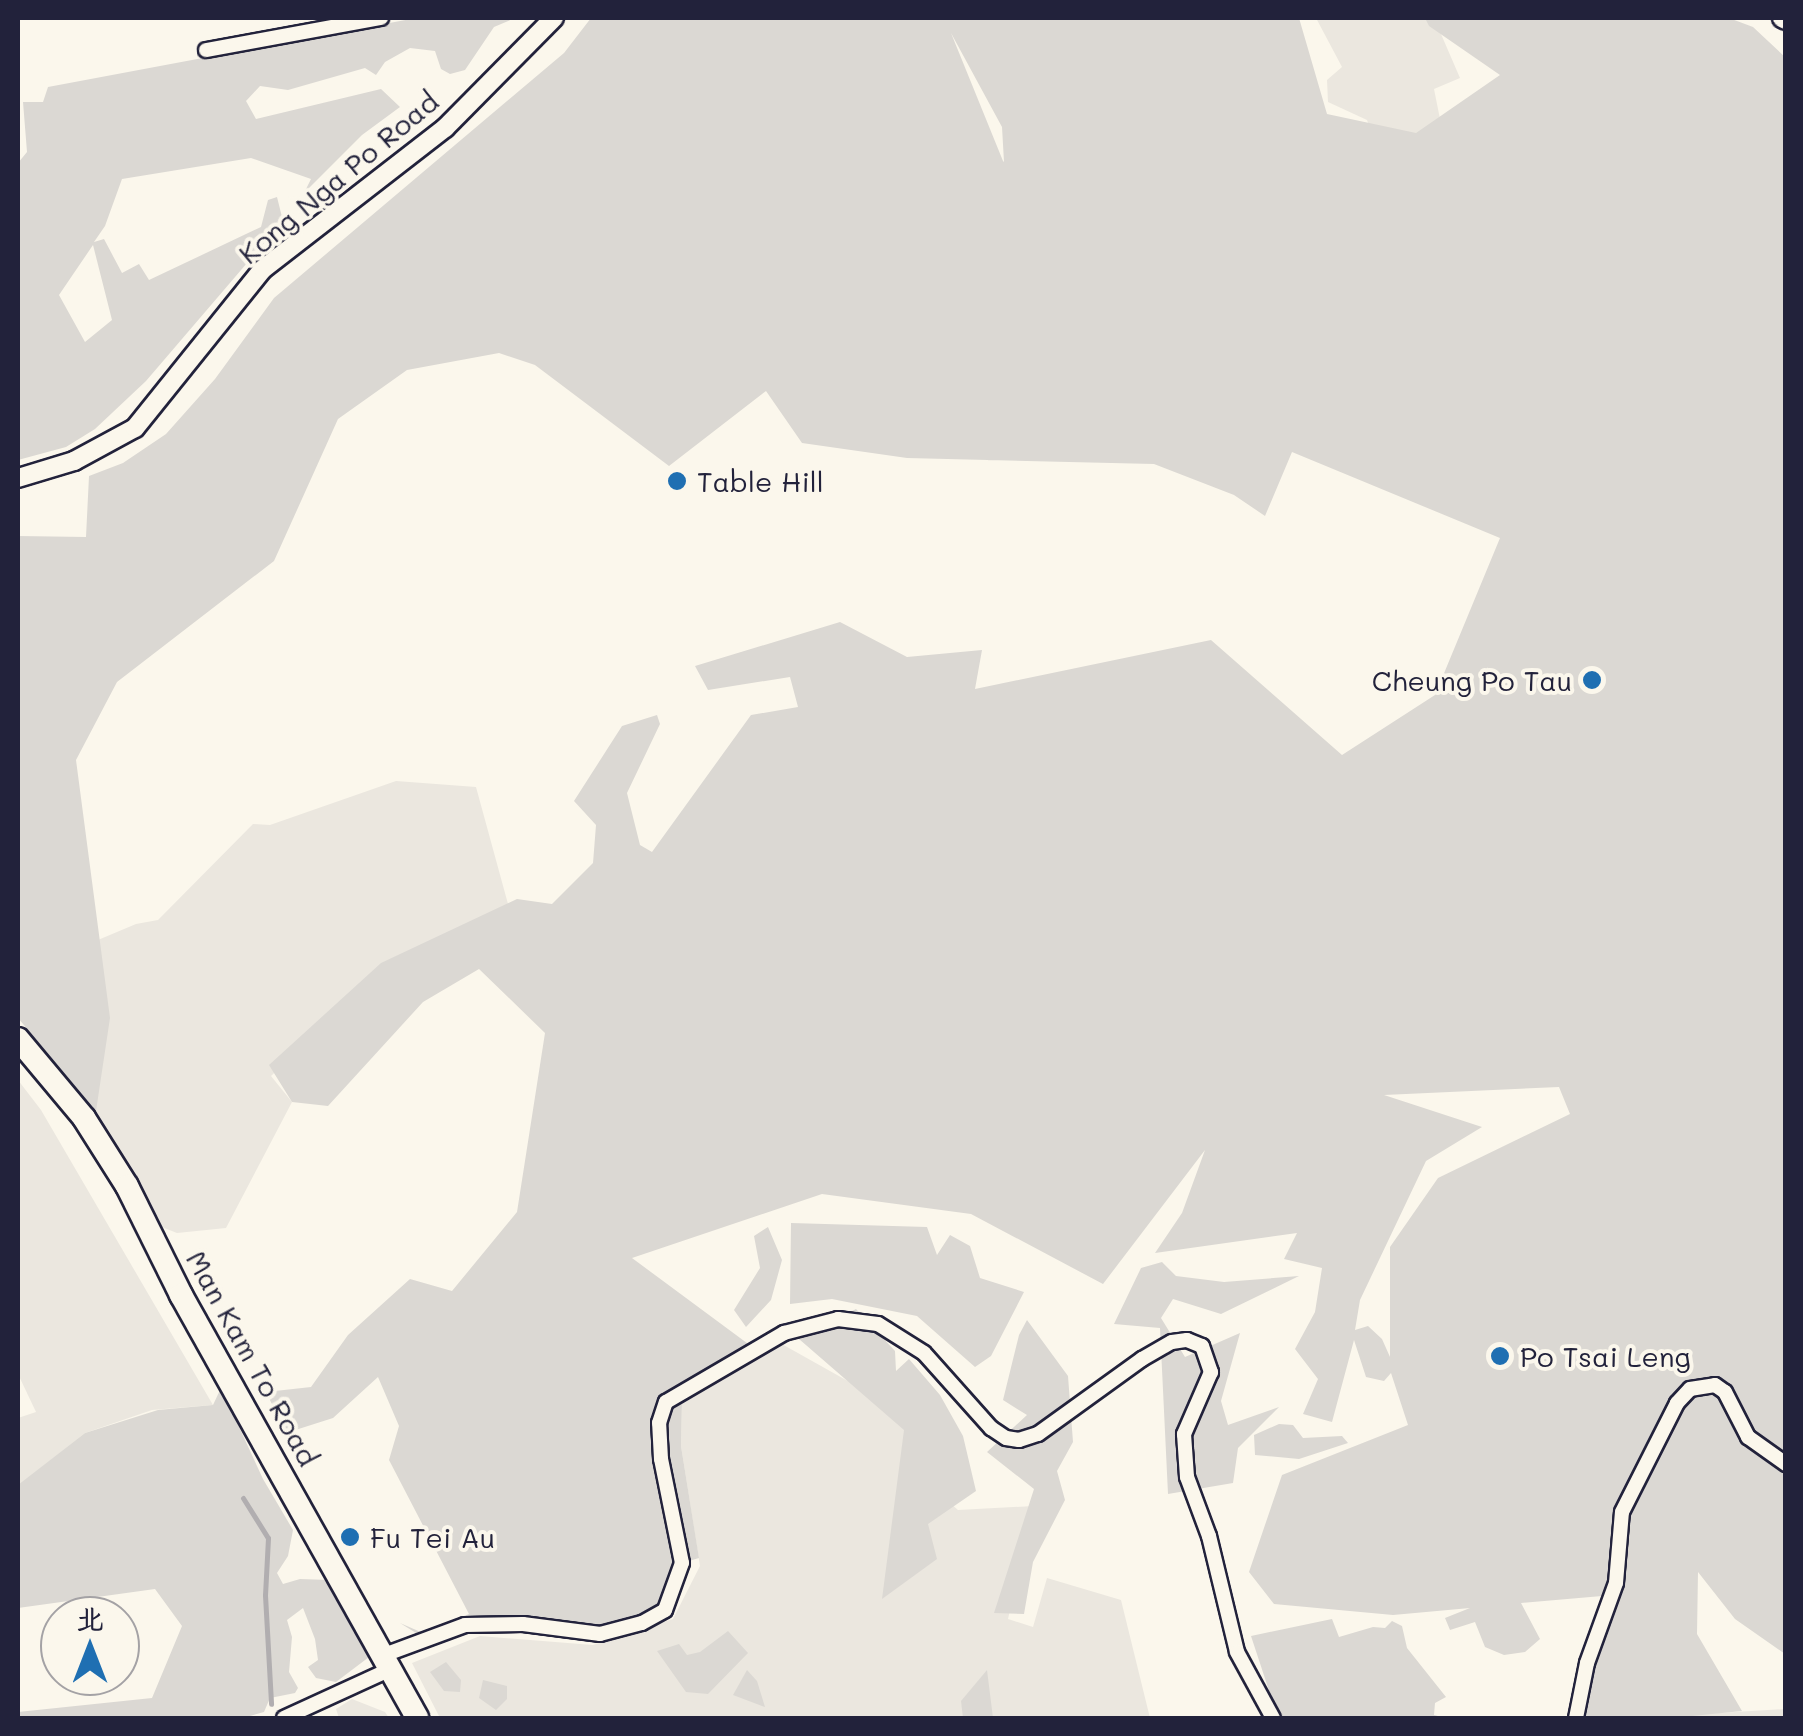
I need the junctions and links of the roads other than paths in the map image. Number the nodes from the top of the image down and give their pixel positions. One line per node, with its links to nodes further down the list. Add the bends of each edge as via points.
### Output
1 (381, 18): 3 (street)
2 (554, 18): 4 (street, Kong Nga Po Road, via 444,128 263,269 135,428 90,454)
3 (206, 50)
4 (18, 478)
5 (18, 1039): 7 (main road, Man Kam To Road, via 84,1118 120,1175)
6 (1786, 1464): 11 (street, via 1748,1437 1725,1392 1714,1385 1690,1390 1677,1403 1627,1496 1616,1582)
7 (387, 1662): 8 (street); 9 (main road, Man Kam To Road); 10 (street, via 466,1624 600,1634 642,1624 665,1610 682,1563 661,1459 659,1423 666,1402 784,1333 838,1318 878,1324 924,1353 992,1428 1020,1440 1142,1359 1187,1340 1202,1346 1211,1372 1184,1434 1187,1477 1237,1652)
8 (284, 1718)
9 (418, 1718)
10 (1273, 1718)
11 (1576, 1718)

